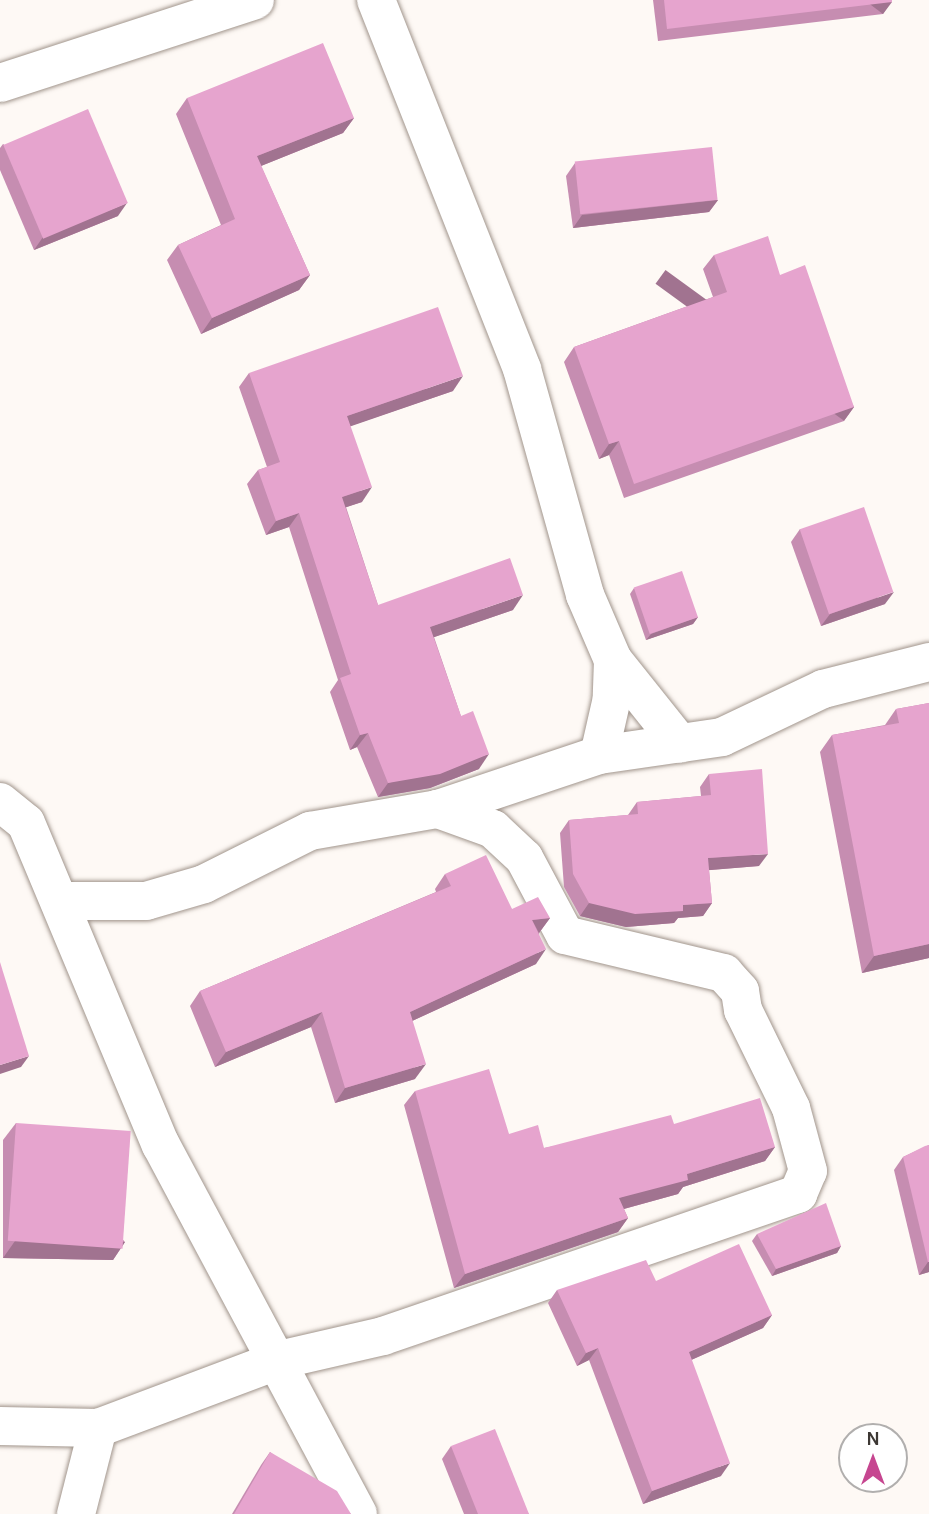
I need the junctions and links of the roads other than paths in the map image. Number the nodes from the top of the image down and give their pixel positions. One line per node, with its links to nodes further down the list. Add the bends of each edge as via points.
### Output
1 (255, 0): 3 (street)
2 (376, 0): 4 (street, via 522,369 581,582)
3 (0, 83)
4 (613, 660): 6 (street); 7 (street, via 612,698)
5 (929, 662): 6 (street, via 823,689 722,737)
6 (680, 744): 7 (street)
7 (599, 755): 9 (street)
8 (0, 802): 10 (street, via 26,823)
9 (438, 809): 10 (street, via 310,831 204,884 146,901); 11 (street, via 493,829 524,858 565,935 724,973 740,991 743,1010 791,1108 808,1171 798,1194 383,1336)
10 (62, 901): 11 (street, via 161,1145)
11 (279, 1360): 13 (street); 15 (street)
12 (0, 1426): 13 (street)
13 (98, 1427): 14 (street)
14 (76, 1514)
15 (358, 1514)

